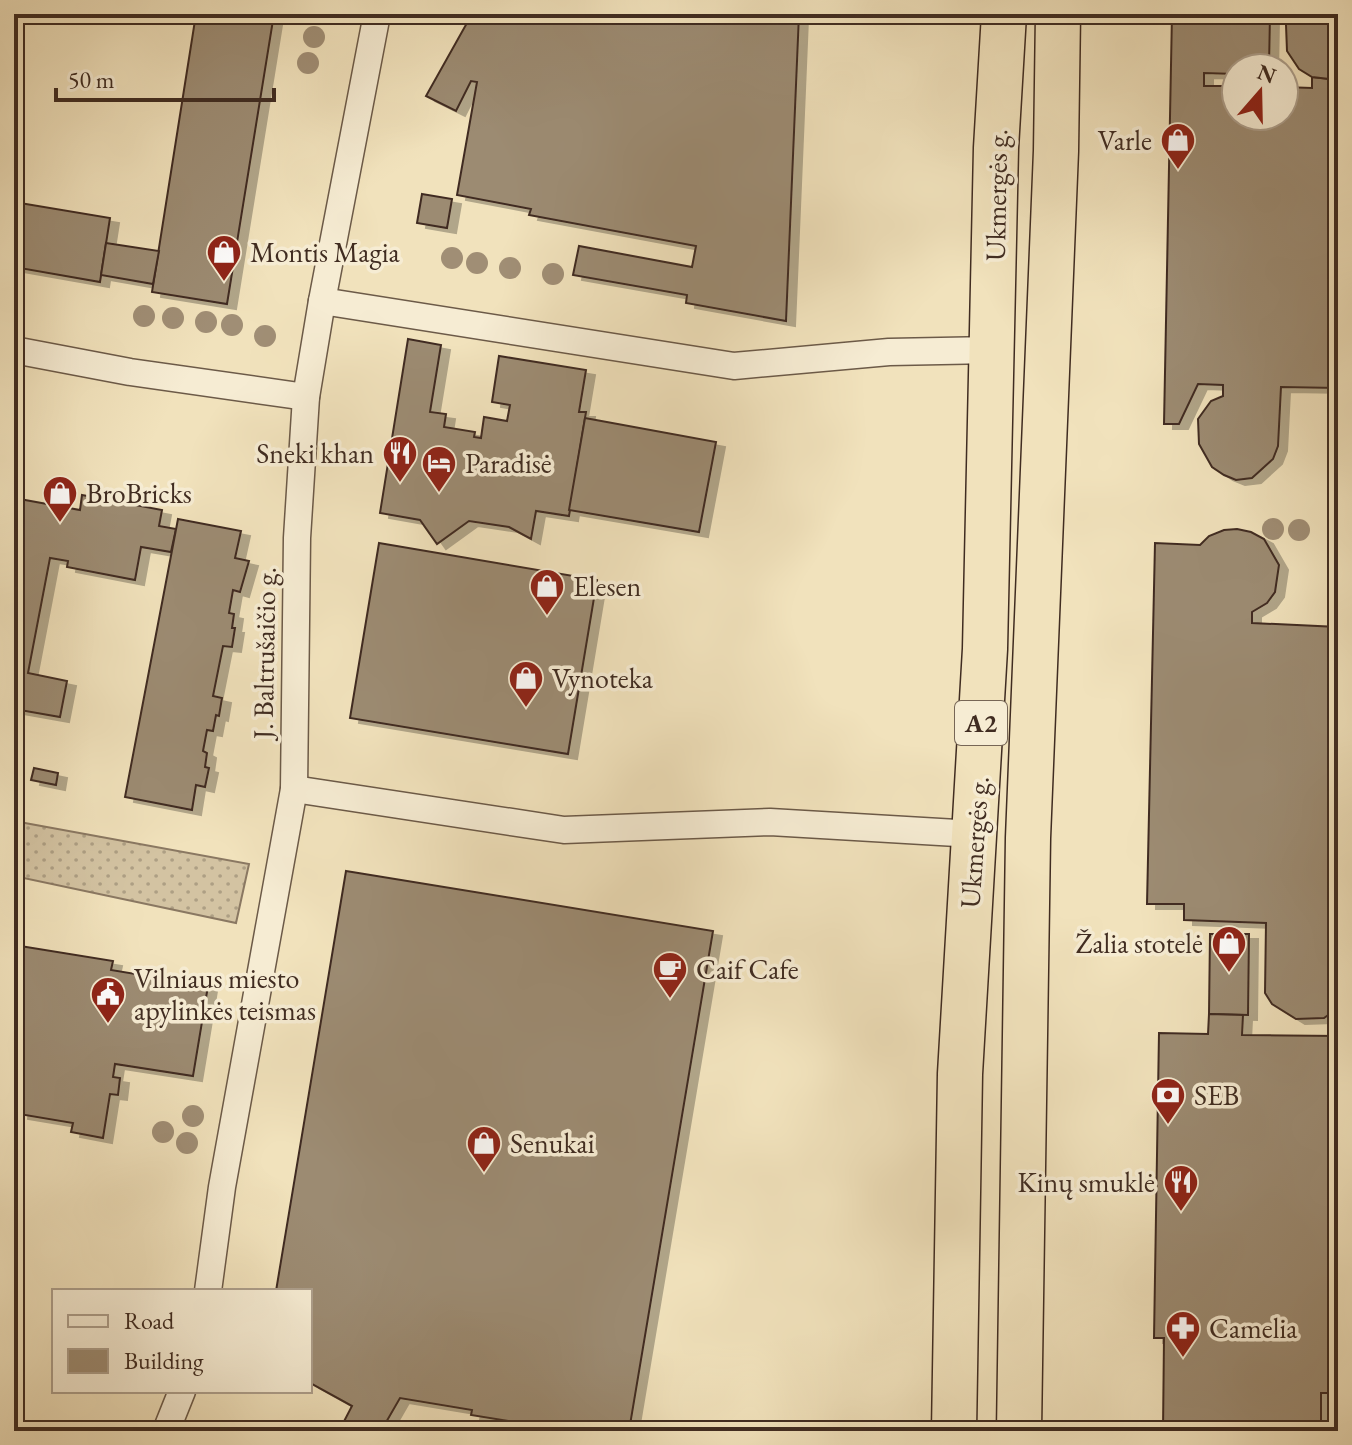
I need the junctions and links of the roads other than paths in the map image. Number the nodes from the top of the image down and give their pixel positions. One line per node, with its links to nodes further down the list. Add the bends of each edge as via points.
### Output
1 (377, 14): 4 (street, J. Baltrušaičio g.)
2 (1004, 14): 6 (highway, Ukmergės g. / A2)
3 (1058, 14): 10 (highway, Ukmergės g. / A2)
4 (322, 301): 6 (street, via 734,366 889,352); 7 (street, J. Baltrušaičio g.)
5 (14, 350): 7 (street)
6 (993, 350): 9 (highway, Ukmergės g. / A2)
7 (306, 397): 8 (street, J. Baltrušaičio g., via 297,538)
8 (294, 789): 9 (street, via 564,830 770,822); 11 (street, J. Baltrušaičio g.)
9 (974, 834): 10 (highway); 14 (highway, Ukmergės g. / A2, via 960,1074)
10 (1028, 838): 15 (highway, Ukmergės g. / A2)
11 (208, 1289)
12 (181, 1393): 13 (street)
13 (166, 1431)
14 (954, 1431)
15 (1019, 1431)

